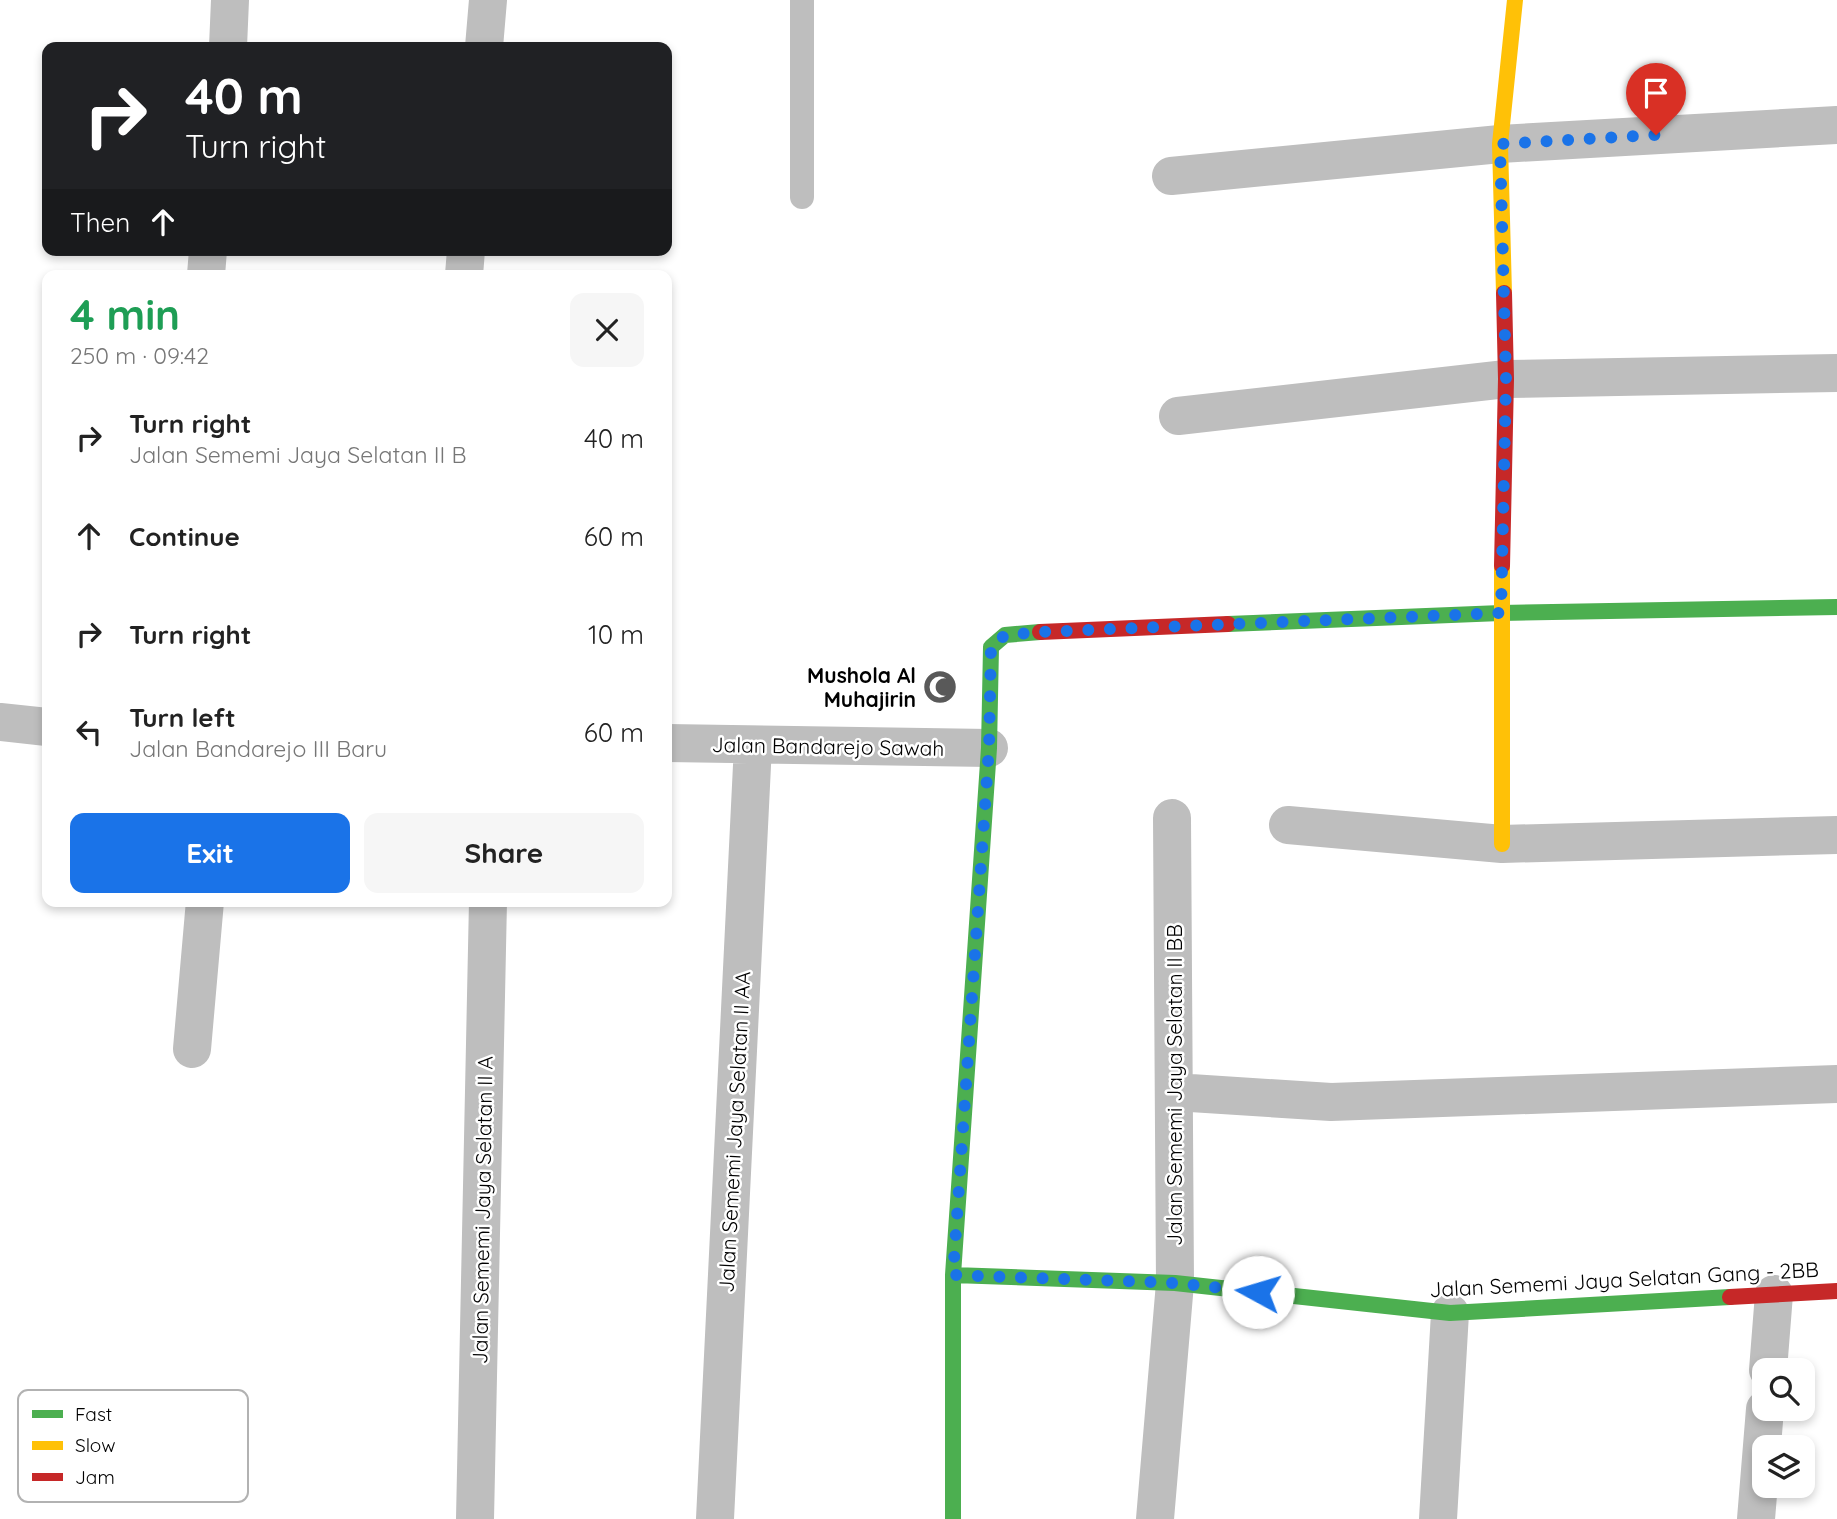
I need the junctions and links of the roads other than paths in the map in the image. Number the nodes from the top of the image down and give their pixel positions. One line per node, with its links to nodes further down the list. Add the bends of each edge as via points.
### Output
1 (230, 0): 5 (street)
2 (488, 0): 6 (street)
3 (802, 0): 10 (lane)
4 (1515, 0): 8 (street)
5 (228, 42)
6 (484, 42)
7 (1837, 125): 8 (street)
8 (1500, 144): 9 (street); 12 (street)
9 (1171, 176)
10 (802, 197)
11 (1837, 373): 12 (street)
12 (1506, 379): 13 (street); 15 (street)
13 (1178, 416)
14 (1837, 607): 15 (street)
15 (1501, 613): 20 (street, via 1005,635 991,647); 24 (street)
16 (0, 722): 17 (street)
17 (42, 726)
18 (672, 743): 19 (street, Jalan Bandarejo Sawah)
19 (753, 745): 20 (street, Jalan Bandarejo Sawah); 38 (street, Jalan Sememi Jaya Selatan II AA)
20 (989, 748): 30 (street)
21 (1172, 818): 29 (street, Jalan Sememi Jaya Selatan II BB)
22 (1288, 825): 24 (street)
23 (1837, 835): 24 (street)
24 (1502, 844)
25 (204, 907): 27 (street)
26 (488, 907): 37 (street, Jalan Sememi Jaya Selatan II A)
27 (192, 1049)
28 (1837, 1084): 29 (street, via 1331,1102)
29 (1175, 1092): 31 (street, Jalan Sememi Jaya Selatan II BB)
30 (953, 1275): 31 (street, Jalan Sememi Jaya Selatan Gang - 2BB); 39 (street)
31 (1175, 1283): 34 (street, Jalan Sememi Jaya Selatan Gang - 2BB); 40 (street, Jalan Sememi Jaya Selatan II BB)
32 (1837, 1291): 33 (street, Jalan Sememi Jaya Selatan Gang - 2BB)
33 (1774, 1294): 34 (street, Jalan Sememi Jaya Selatan Gang - 2BB); 35 (street)
34 (1450, 1312): 41 (street)
35 (1769, 1358)
36 (1764, 1421): 42 (street)
37 (475, 1519)
38 (715, 1519)
39 (953, 1519)
40 (1155, 1519)
41 (1438, 1519)
42 (1756, 1519)

